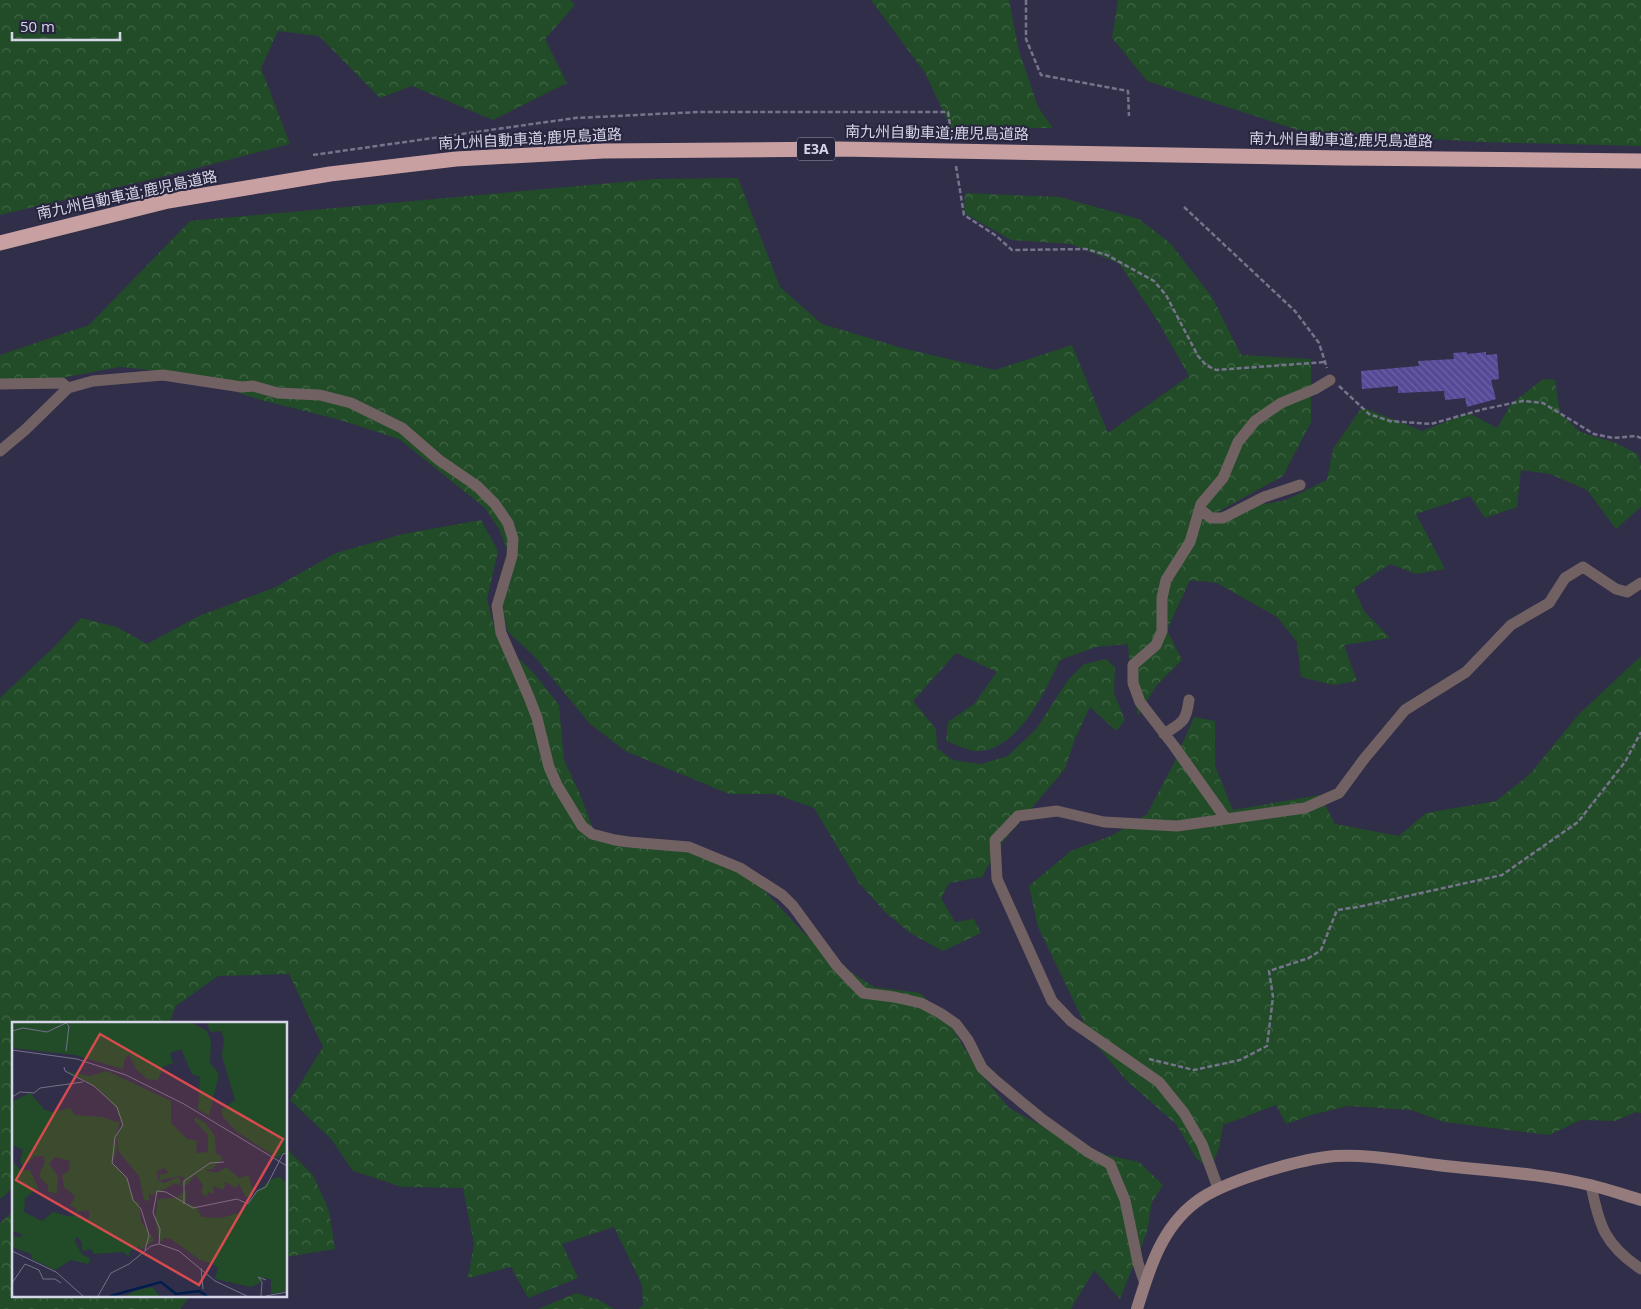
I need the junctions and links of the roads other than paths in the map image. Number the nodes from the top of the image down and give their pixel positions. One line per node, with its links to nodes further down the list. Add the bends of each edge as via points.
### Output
1 (1641, 161): 2 (highway, 南九州自動車道;鹿児島道路 / E3A, via 839,149 603,151 456,159 330,174 168,201)
2 (0, 243)
3 (1330, 380): 8 (street, via 1281,403 1255,421 1238,442 1223,478)
4 (0, 384): 5 (street, via 62,383)
5 (68, 388): 6 (street); 17 (street, via 93,380 163,375 252,386 278,393 320,395 352,403 402,428 477,486 496,504 513,539 512,556 497,606 502,633 536,718 549,768 582,826 592,834 615,840 689,847 740,868 782,895 793,906 837,966 863,993 921,1003 956,1024 982,1068 996,1081 1042,1119 1110,1164 1125,1200)
6 (0, 452)
7 (1300, 485): 8 (street, via 1264,497 1223,518 1211,518)
8 (1200, 509): 11 (street, via 1190,542 1166,580 1162,598 1162,631 1156,645 1133,664 1133,683 1140,702)
9 (1641, 583): 12 (street, via 1627,592 1616,590 1583,566 1565,578 1549,603 1512,626 1466,672 1405,710 1339,793 1305,808)
10 (1190, 700): 11 (street, via 1187,716)
11 (1164, 734): 12 (street)
12 (1226, 819): 14 (street, via 1177,826 1104,822 1058,810 1018,816 995,840 997,879 1052,1001 1070,1021 1159,1082 1184,1113 1202,1144)
13 (1591, 1185): 14 (street, via 1374,1157 1334,1156 1297,1163); 15 (street); 16 (street, via 1596,1215 1606,1235 1622,1256)
14 (1218, 1188): 17 (street, via 1185,1211 1166,1234)
15 (1641, 1200)
16 (1641, 1269)
17 (1145, 1284): 18 (street)
18 (1137, 1309)

